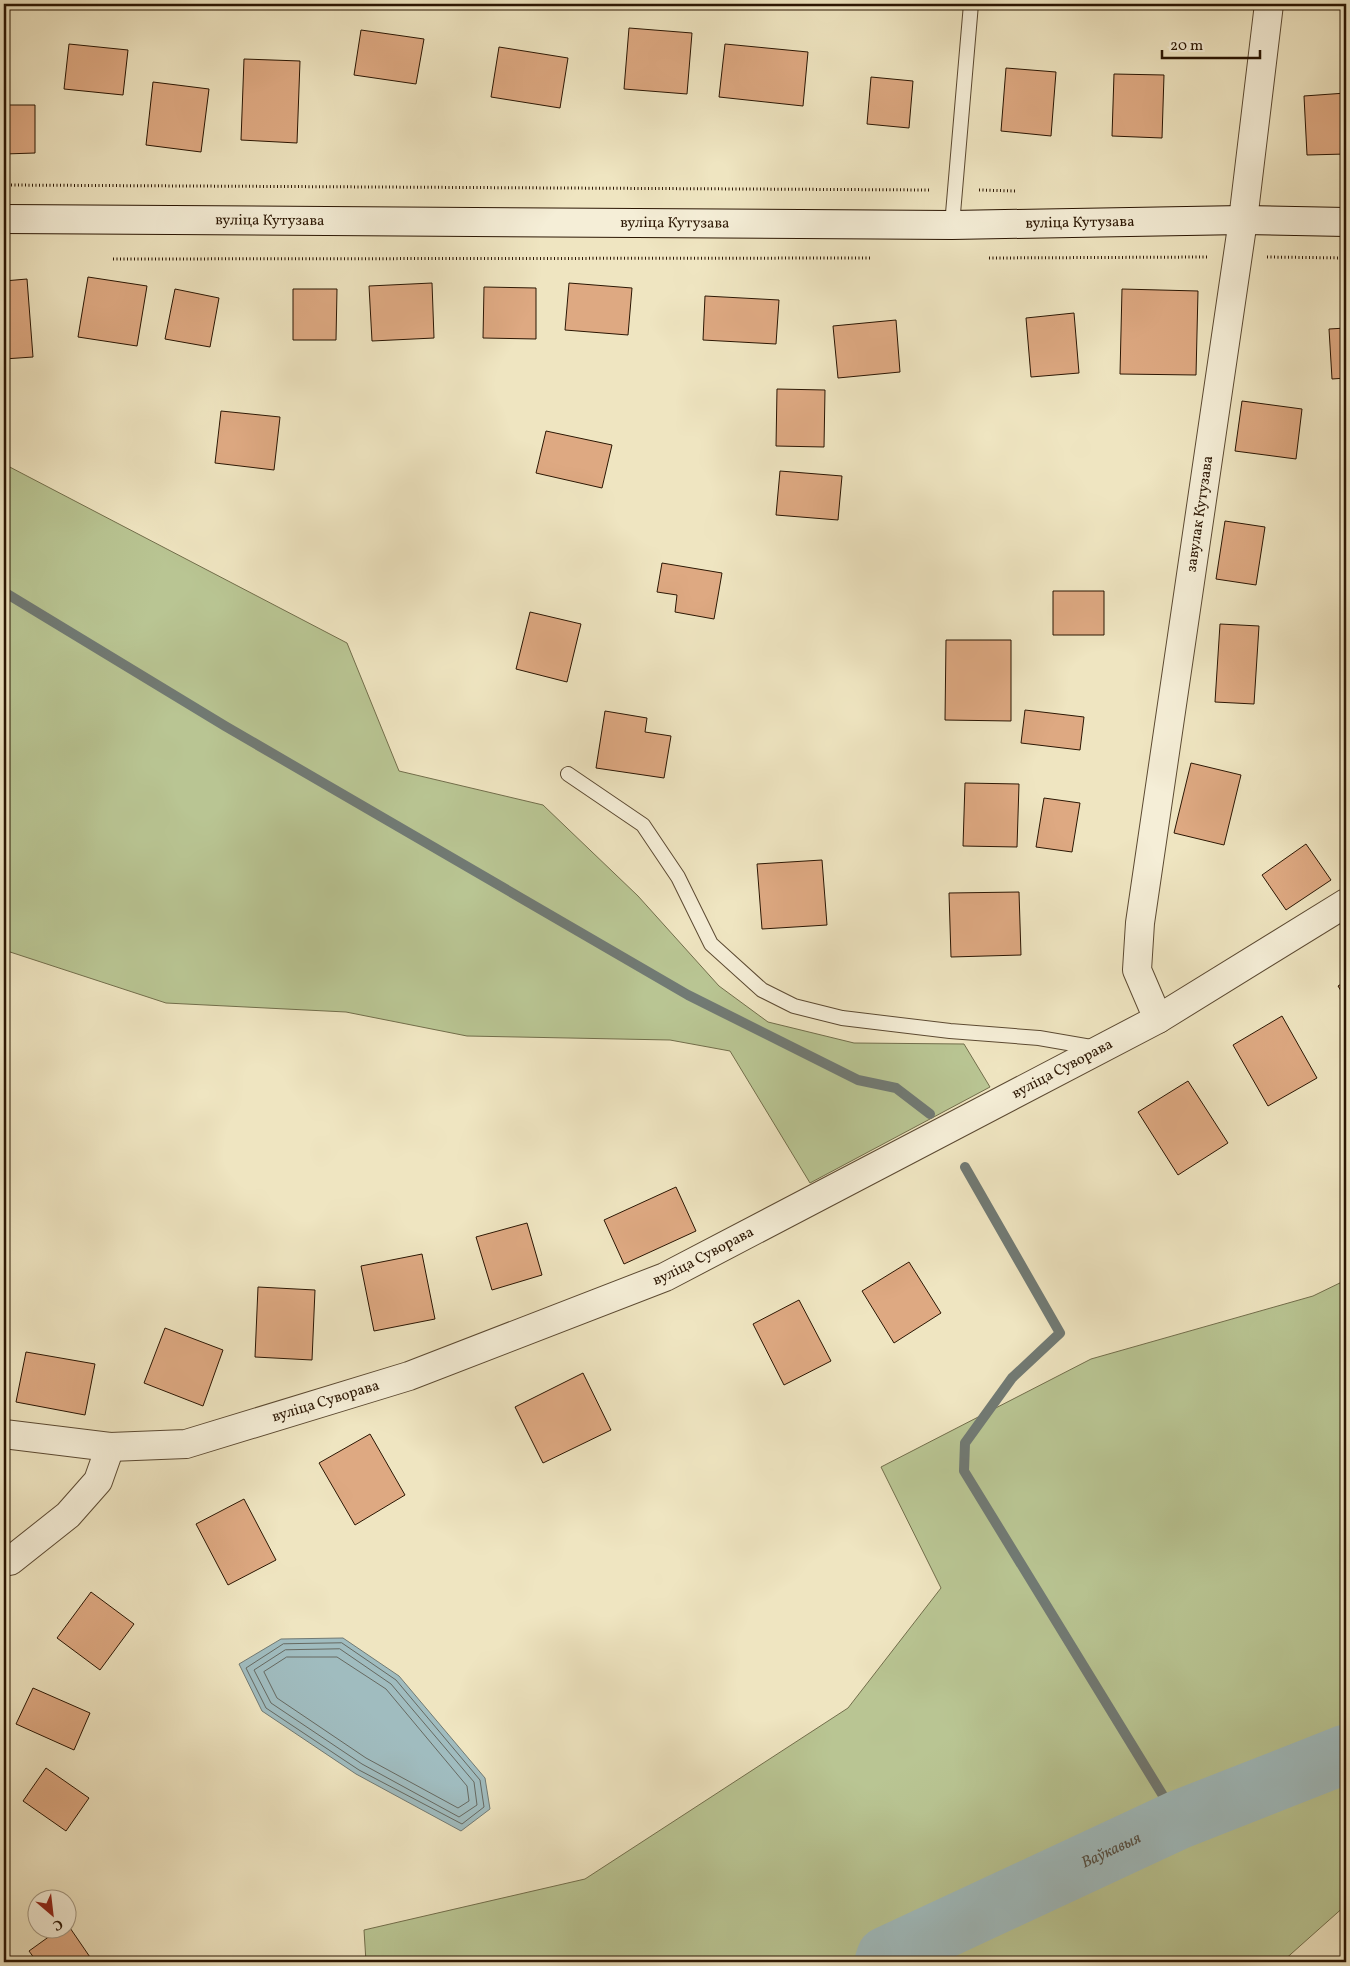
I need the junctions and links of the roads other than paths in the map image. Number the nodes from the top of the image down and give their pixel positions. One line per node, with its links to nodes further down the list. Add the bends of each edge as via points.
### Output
1 (971, 4): 6 (lane)
2 (1269, 4): 4 (street, завулак Кутузава)
3 (4, 219): 6 (street, вуліца Кутузава)
4 (1243, 220): 5 (street, вуліца Кутузава); 6 (street, вуліца Кутузава); 9 (street, завулак Кутузава, via 1140,924 1137,970)
5 (1346, 222)
6 (952, 225)
7 (568, 774): 10 (lane, via 643,826 678,877 711,944 762,990 794,1006 842,1018 1039,1038)
8 (1346, 903): 9 (street, вуліца Суворава)
9 (1158, 1019): 10 (street, вуліца Суворава)
10 (1101, 1049): 12 (street, вуліца Суворава, via 664,1276 409,1376 186,1444)
11 (4, 1434): 12 (street, вуліца Суворава)
12 (110, 1447): 13 (street, via 98,1481 68,1515)
13 (6, 1564)

